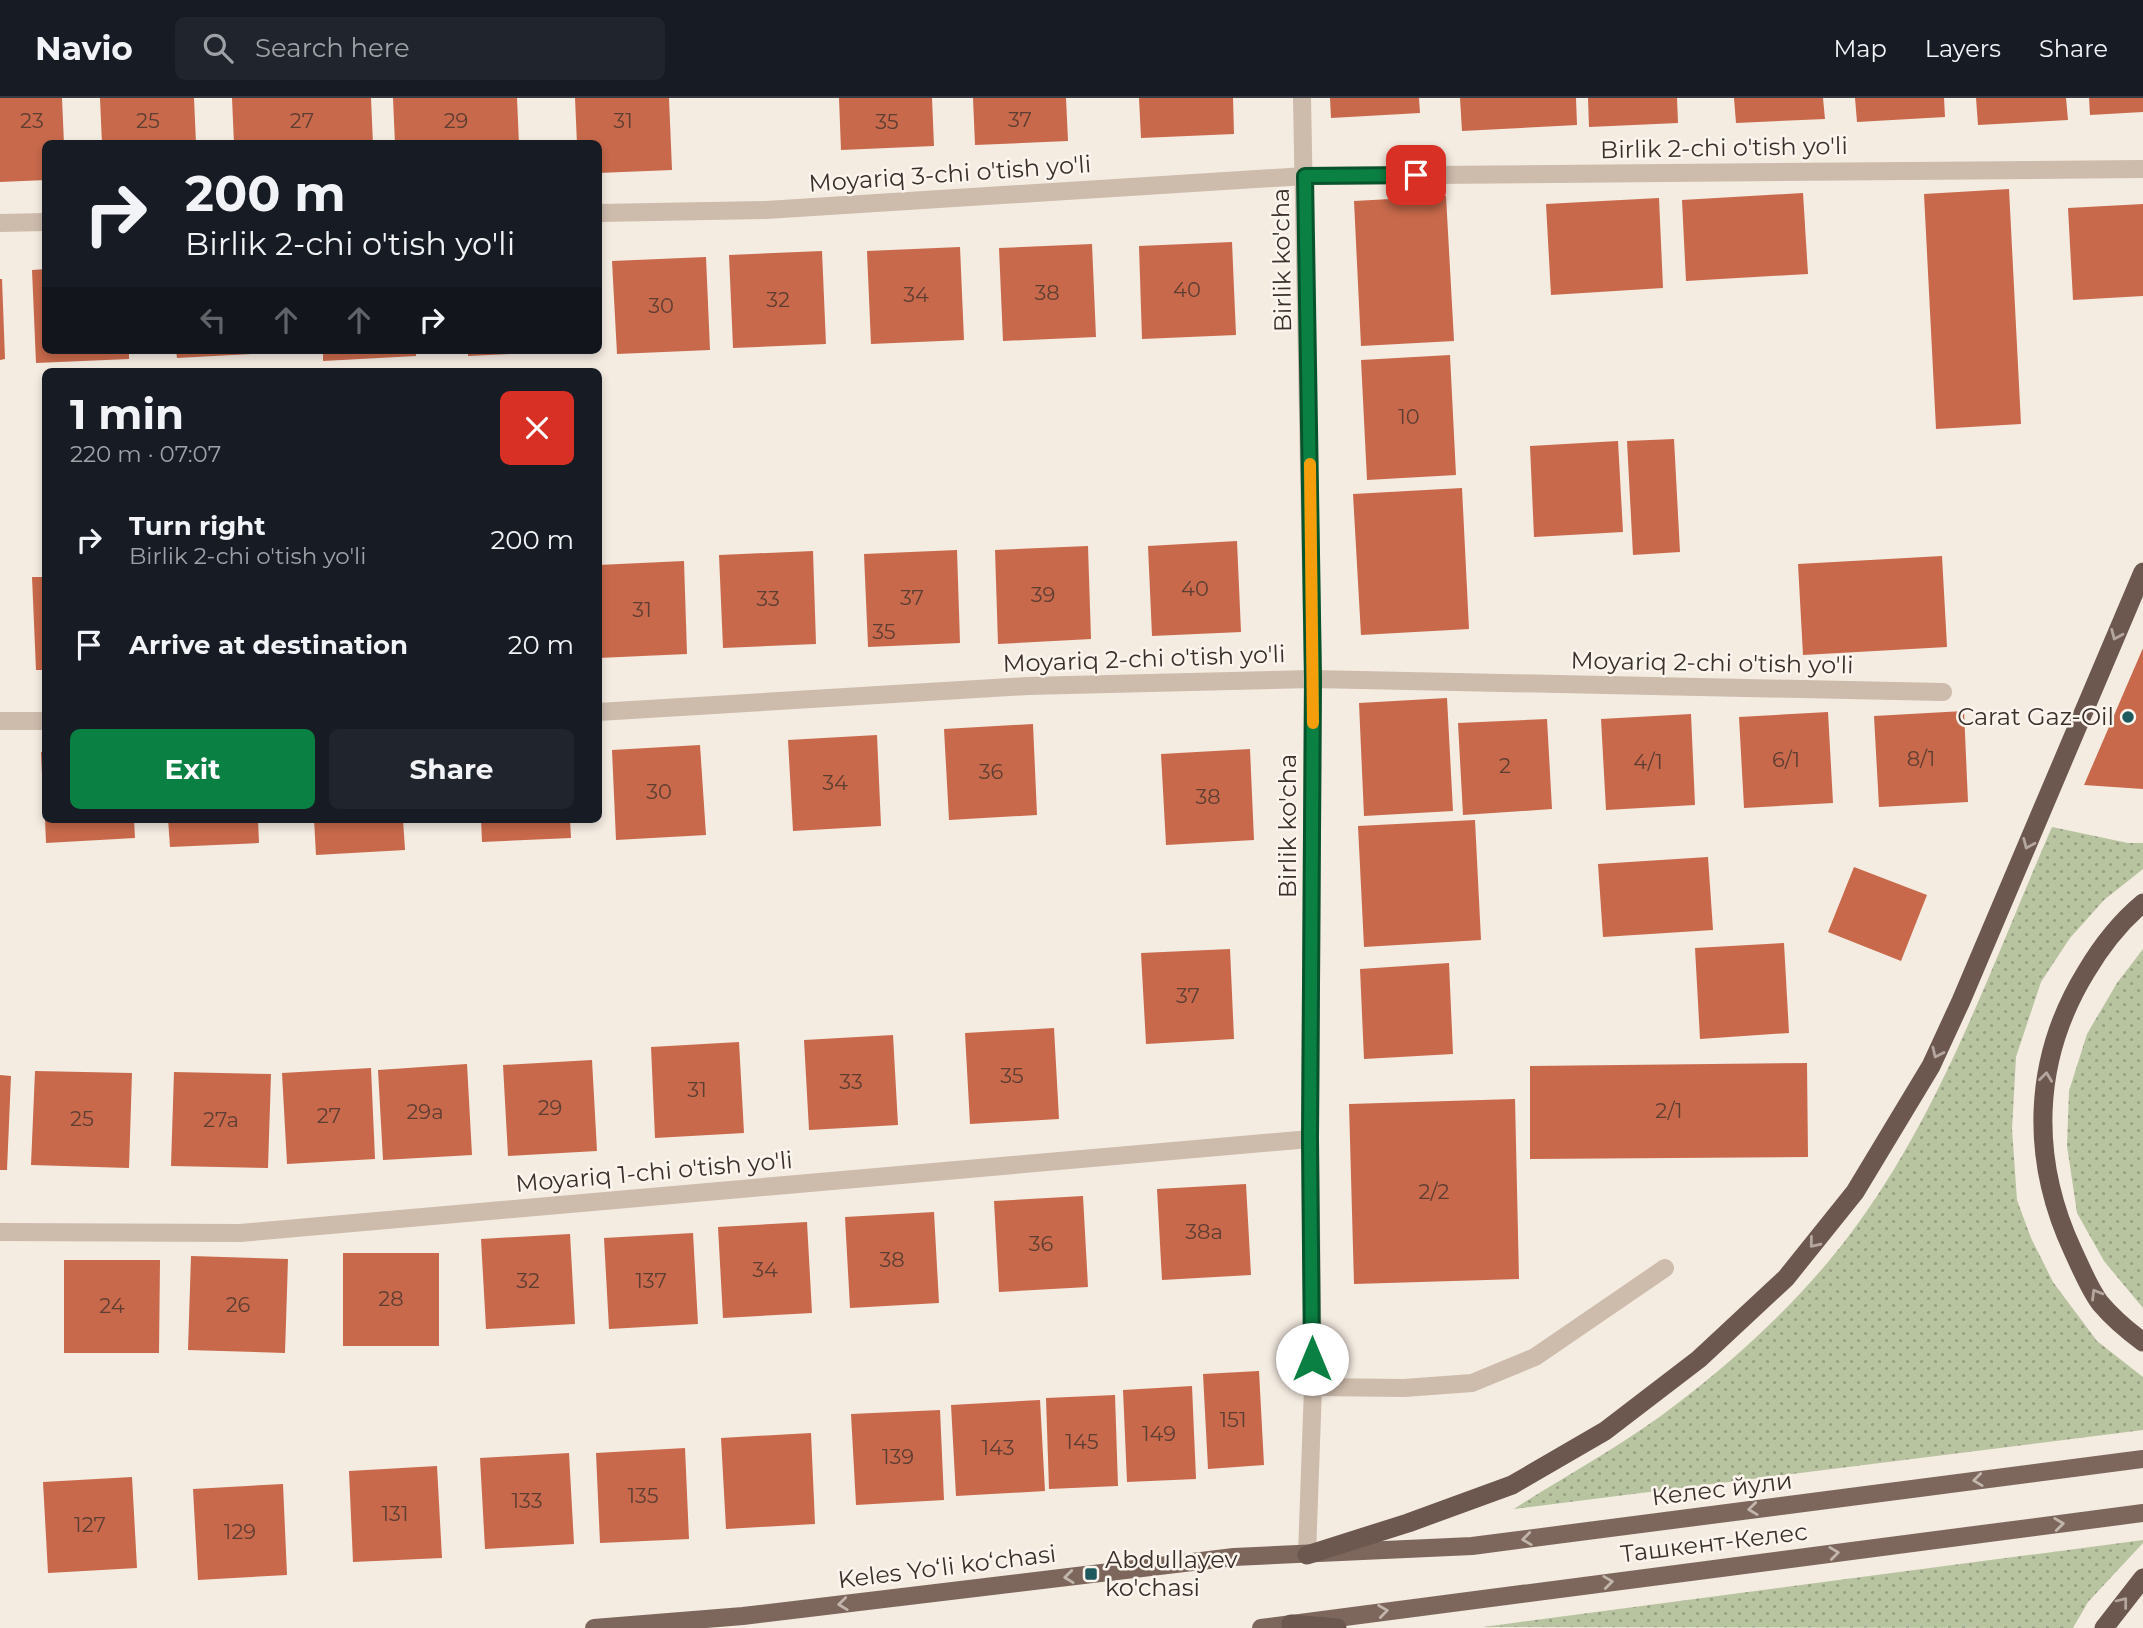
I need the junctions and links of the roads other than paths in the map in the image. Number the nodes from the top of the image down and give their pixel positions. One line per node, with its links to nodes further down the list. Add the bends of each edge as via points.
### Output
1 (1302, 98): 3 (street, Birlik ko'cha)
2 (2143, 169): 3 (street, Birlik 2-chi o'tish yo'li)
3 (1305, 176): 4 (street, Moyariq 3-chi o'tish yo'li, via 765,210); 8 (street, Birlik ko'cha)
4 (602, 213)
5 (42, 222): 6 (street)
6 (0, 223)
7 (2143, 572): 21 (highway, one-way to 21, via 1931,1066 1855,1192 1786,1278 1699,1359 1605,1432 1512,1485)
8 (1313, 679): 9 (street, Moyariq 2-chi o'tish yo'li); 10 (street, Moyariq 2-chi o'tish yo'li, via 1028,686); 14 (street, Birlik ko'cha)
9 (1943, 692)
10 (602, 712)
11 (0, 720): 12 (street)
12 (42, 721)
13 (2143, 903): 17 (highway, one-way to 13, via 2099,1302 2063,1230 2051,1192 2043,1109 2046,1069 2070,998 2122,920)
14 (1310, 1139): 15 (street, Moyariq 1-chi o'tish yo'li, via 240,1233); 18 (street, Birlik ko'cha)
15 (0, 1232)
16 (1665, 1268): 18 (street, via 1535,1357 1472,1383)
17 (2143, 1342)
18 (1312, 1387): 21 (street, Birlik ko'cha)
19 (2143, 1459): 21 (main road, Келес йули, one-way to 21, via 1472,1546)
20 (2143, 1513): 23 (main road, Ташкент-Келес, one-way to 20)
21 (1307, 1555): 24 (main road, Keles Yoʻli koʻchasi, one-way to 24, via 1234,1557 743,1616)
22 (2143, 1577): 27 (highway, one-way to 22)
23 (1291, 1624): 25 (main road); 26 (highway)
24 (594, 1628)
25 (1261, 1628)
26 (1337, 1628)
27 (2104, 1628)

